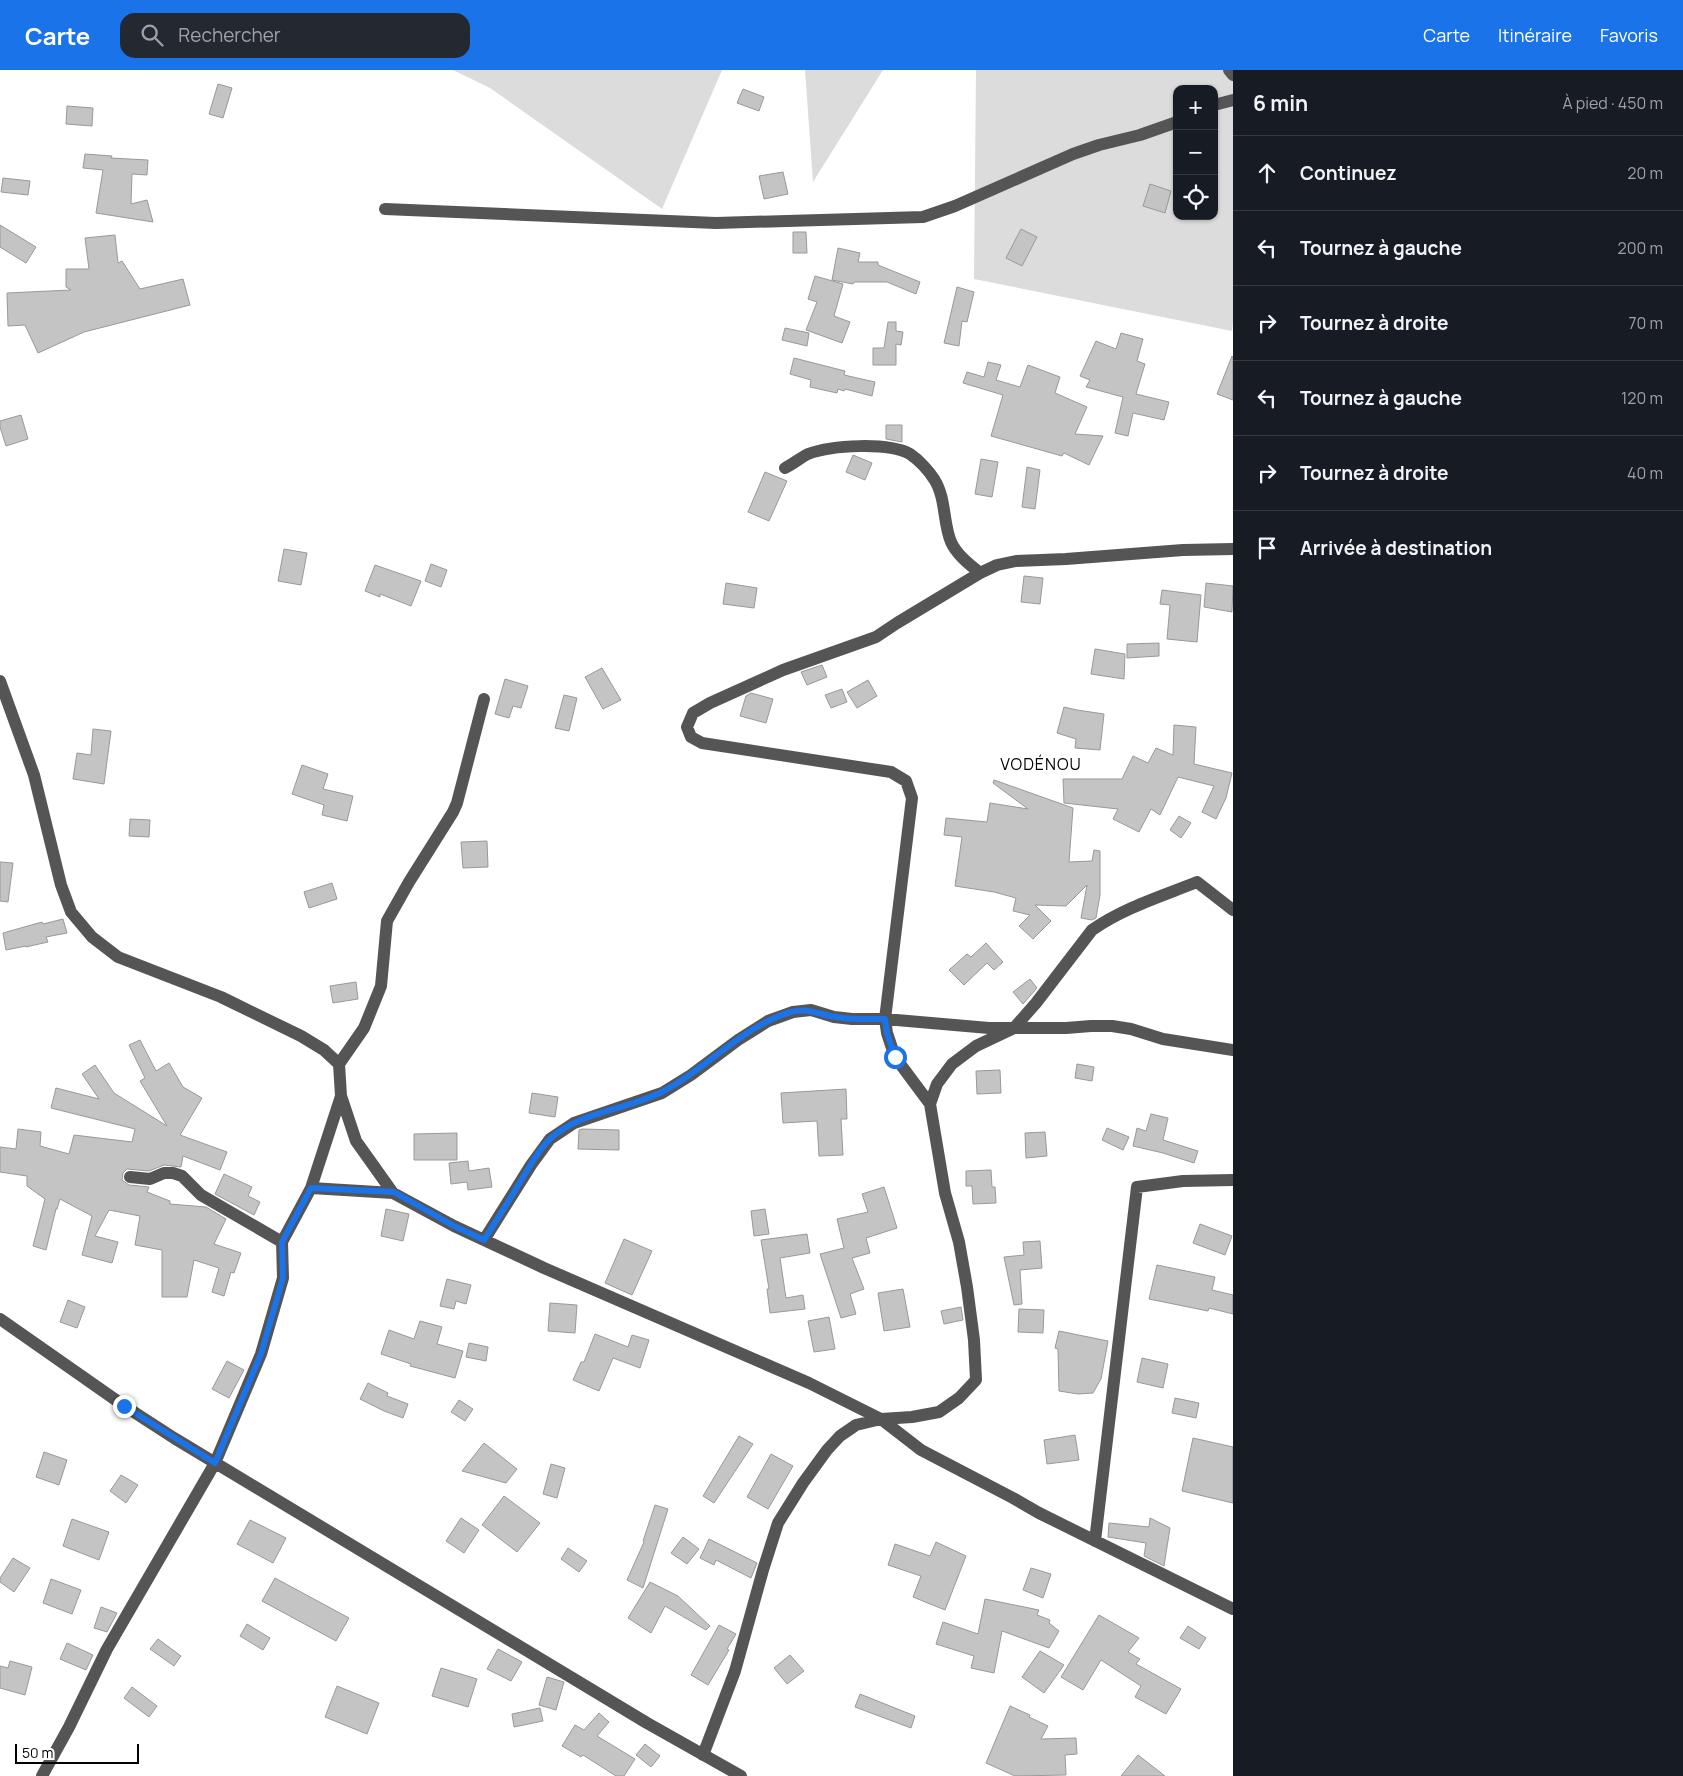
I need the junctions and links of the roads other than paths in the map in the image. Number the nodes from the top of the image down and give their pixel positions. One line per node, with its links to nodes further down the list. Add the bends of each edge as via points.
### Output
1 (1228, 70): 2 (street)
2 (1233, 75)
3 (1233, 100): 4 (street)
4 (1218, 104)
5 (1173, 123): 6 (street, via 1073,154 923,217 716,223)
6 (385, 209)
7 (785, 468): 9 (street, via 827,449 887,447 910,454 935,480 951,542)
8 (1233, 549): 9 (street, via 1016,561)
9 (980, 573): 13 (street, via 876,637 783,670 710,702 693,713 688,727 691,737 702,743 891,772 906,781 912,798)
10 (0, 681): 16 (street, via 34,775 61,885 71,912 92,937 118,957 221,997 301,1036)
11 (484, 699): 16 (street, via 453,812 388,921 381,986 364,1028)
12 (1233, 910): 14 (street, via 1197,882 1102,923 1092,930)
13 (885, 1019): 14 (street); 18 (street, via 895,1057); 23 (street, via 852,1020 811,1010 793,1012 768,1021 745,1035 662,1093 574,1123 550,1139)
14 (1014, 1028): 15 (street, via 1112,1026 1163,1039); 18 (street, via 976,1046 952,1064 937,1084)
15 (1233, 1050)
16 (339, 1064): 17 (street)
17 (341, 1096): 21 (street); 22 (street, via 356,1142)
18 (930, 1104): 26 (street, via 959,1242 974,1340 976,1380 939,1412 912,1418)
19 (130, 1177): 24 (street, via 150,1179 164,1173 182,1176 201,1195)
20 (1233, 1180): 28 (street, via 1183,1181 1137,1187)
21 (311, 1188): 22 (street); 24 (street)
22 (394, 1192): 23 (street)
23 (484, 1240): 26 (street, via 809,1383)
24 (282, 1242): 27 (street, via 283,1278 261,1354)
25 (0, 1319): 27 (street, via 124,1406)
26 (881, 1419): 28 (street, via 922,1450); 30 (street, via 856,1425 840,1436 803,1483 778,1523 735,1671)
27 (215, 1463): 30 (street); 31 (street, via 107,1649)
28 (1095, 1541): 29 (street)
29 (1233, 1609)
30 (703, 1755): 32 (street)
31 (42, 1776)
32 (741, 1776)

